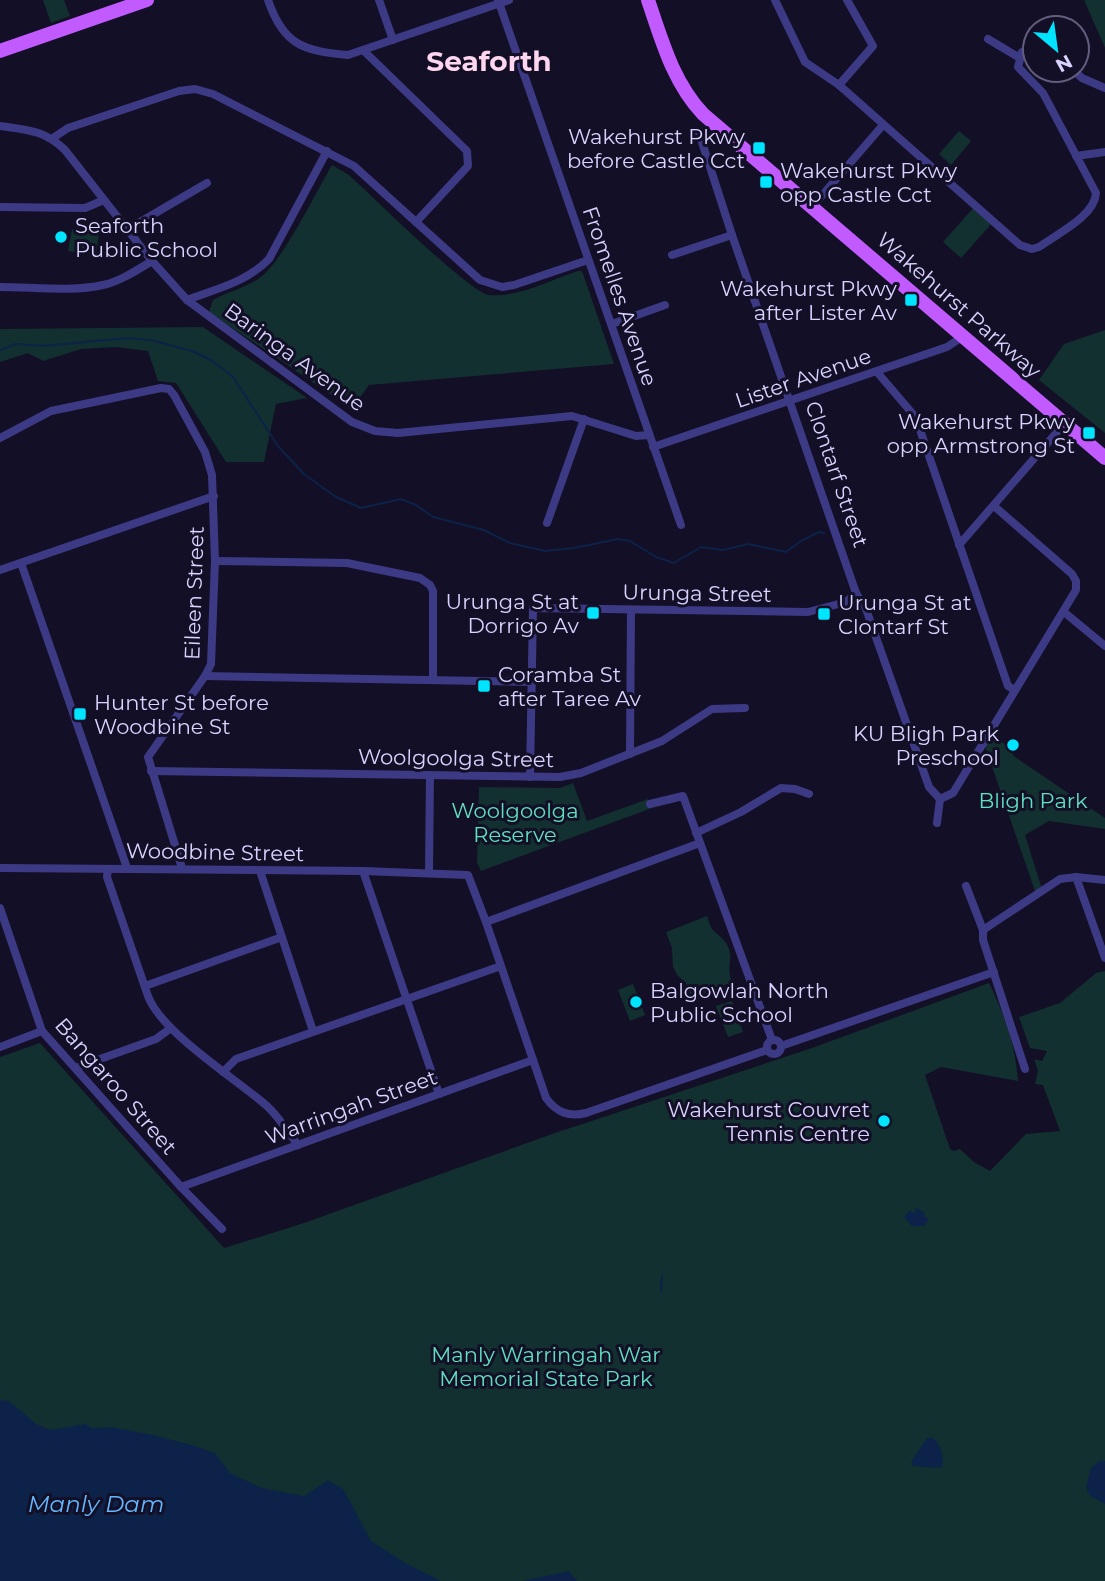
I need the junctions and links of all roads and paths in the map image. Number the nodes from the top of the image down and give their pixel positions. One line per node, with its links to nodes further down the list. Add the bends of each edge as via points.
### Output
1 (148, 0): 10 (main road)
2 (268, 0): 11 (street, via 275,22 299,45 328,54)
3 (379, 0): 9 (street)
4 (648, 0): 24 (main road, Wakehurst Parkway, via 684,92 703,114)
5 (775, 0): 14 (street, via 805,62)
6 (847, 0): 14 (street, via 873,46)
7 (503, 1): 9 (street); 30 (street, Fromelles Avenue)
8 (988, 39): 13 (street)
9 (393, 40): 11 (street)
10 (0, 51)
11 (364, 51): 26 (street, via 467,151 468,166)
12 (1021, 55): 13 (street)
13 (1020, 58): 21 (street, via 1018,67 1043,93)
14 (839, 85): 16 (street)
15 (0, 125): 18 (street)
16 (883, 125): 21 (street, via 1020,245 1032,249 1089,211 1095,202 1096,193); 24 (street)
17 (699, 133): 28 (street, Clontarf Street)
18 (52, 138): 19 (street, via 68,128 179,90 195,89); 23 (street, Baringa Avenue)
19 (327, 151): 26 (street, via 354,166); 33 (street, via 269,259 245,278)
20 (1105, 152): 21 (street)
21 (1076, 156)
22 (207, 183): 27 (street)
23 (104, 200): 25 (street, via 79,208); 27 (street, Baringa Avenue)
24 (813, 206): 36 (main road, Wakehurst Parkway)
25 (0, 207)
26 (416, 222): 30 (street, via 468,271 492,285 514,285)
27 (128, 229): 31 (street, Baringa Avenue)
28 (732, 235): 29 (street); 38 (street, Clontarf Street)
29 (672, 255)
30 (588, 260): 35 (street, Fromelles Avenue)
31 (152, 261): 32 (street, via 104,285); 33 (street, Baringa Avenue)
32 (0, 286)
33 (187, 300): 39 (street, Baringa Avenue, via 352,422 375,432 572,416)
34 (665, 306): 35 (street)
35 (612, 324): 41 (street, Fromelles Avenue)
36 (962, 337): 37 (street, Lister Avenue, via 947,347); 40 (main road, Wakehurst Parkway)
37 (877, 372): 38 (street, Lister Avenue); 49 (street, via 918,424)
38 (789, 402): 43 (street, Lister Avenue); 53 (street, Clontarf Street)
39 (584, 419): 41 (street, Baringa Avenue, via 636,436); 47 (street)
40 (1064, 424): 44 (main road, Wakehurst Parkway); 46 (street)
41 (649, 435): 43 (street, Fromelles Avenue)
42 (0, 438): 45 (street, Eileen Street, via 51,411 160,387 169,389 205,452)
43 (653, 447): 48 (street, Fromelles Avenue)
44 (1105, 458)
45 (214, 496): 50 (street, Eileen Street); 51 (street)
46 (994, 506): 49 (street); 55 (street, via 1072,574 1076,590)
47 (547, 523)
48 (681, 524)
49 (959, 545): 60 (street, via 1008,686)
50 (215, 561): 57 (street, Eileen Street, via 212,658); 58 (street, via 347,564 420,578 433,591)
51 (21, 563): 52 (street); 73 (street)
52 (0, 570)
53 (856, 593): 54 (street, Urunga Street, via 846,602 808,612); 67 (street, Clontarf Street, via 866,609 929,787)
54 (631, 610): 59 (street, Urunga Street, via 533,608); 62 (street)
55 (1064, 612): 56 (street); 60 (street)
56 (1105, 646)
57 (205, 676): 58 (street); 63 (street, Eileen Street, via 149,753)
58 (433, 680): 59 (street)
59 (531, 682): 65 (street)
60 (1015, 690): 67 (street, via 953,793)
61 (746, 708): 62 (street, Woolgoolga Street, via 712,709 662,741)
62 (630, 754): 65 (street, Woolgoolga Street, via 580,773)
63 (151, 771): 64 (street, Woolgoolga Street); 74 (street)
64 (430, 775): 65 (street, Woolgoolga Street); 78 (street)
65 (530, 777)
66 (809, 793): 70 (street, via 781,788)
67 (940, 799): 69 (street)
68 (650, 804): 70 (street, via 683,796)
69 (937, 823)
70 (696, 833): 71 (street)
71 (700, 843): 83 (street); 94 (street)
72 (0, 868): 75 (street, Woodbine Street)
73 (127, 868): 74 (street, Woodbine Street); 75 (street, Woodbine Street)
74 (182, 868): 76 (street, Woodbine Street)
75 (108, 869): 89 (street)
76 (260, 871): 77 (street, Woodbine Street); 85 (street)
77 (363, 871): 78 (street, Woodbine Street); 90 (street)
78 (429, 872): 83 (street, Woodbine Street, via 468,875)
79 (1076, 877): 80 (street); 84 (street, via 1060,879); 86 (street)
80 (1105, 880)
81 (966, 886): 84 (street)
82 (0, 908): 92 (street, Bangaroo Street)
83 (486, 922): 87 (street)
84 (983, 930): 88 (street)
85 (282, 937): 89 (street); 93 (street)
86 (1105, 958)
87 (501, 966): 90 (street); 98 (street)
88 (994, 972): 95 (street); 100 (street)
89 (145, 986): 91 (street, via 156,1013)
90 (407, 998): 93 (street); 102 (street)
91 (171, 1028): 99 (street, via 156,1039); 101 (street)
92 (42, 1031): 96 (street); 99 (street, Bangaroo Street)
93 (313, 1031): 101 (street, via 236,1059)
94 (772, 1040): 95 (street); 97 (street)
95 (781, 1046): 97 (street, via 776,1054)
96 (0, 1047)
97 (767, 1050): 98 (street, via 577,1115 553,1107)
98 (533, 1060): 102 (street, Warringah Street)
99 (75, 1068): 104 (street, Bangaroo Street)
100 (1025, 1069)
101 (223, 1072): 103 (street, via 270,1108)
102 (439, 1094): 103 (street, Warringah Street)
103 (298, 1145): 104 (street, Warringah Street)
104 (181, 1187): 105 (street, Bangaroo Street)
105 (222, 1229)

